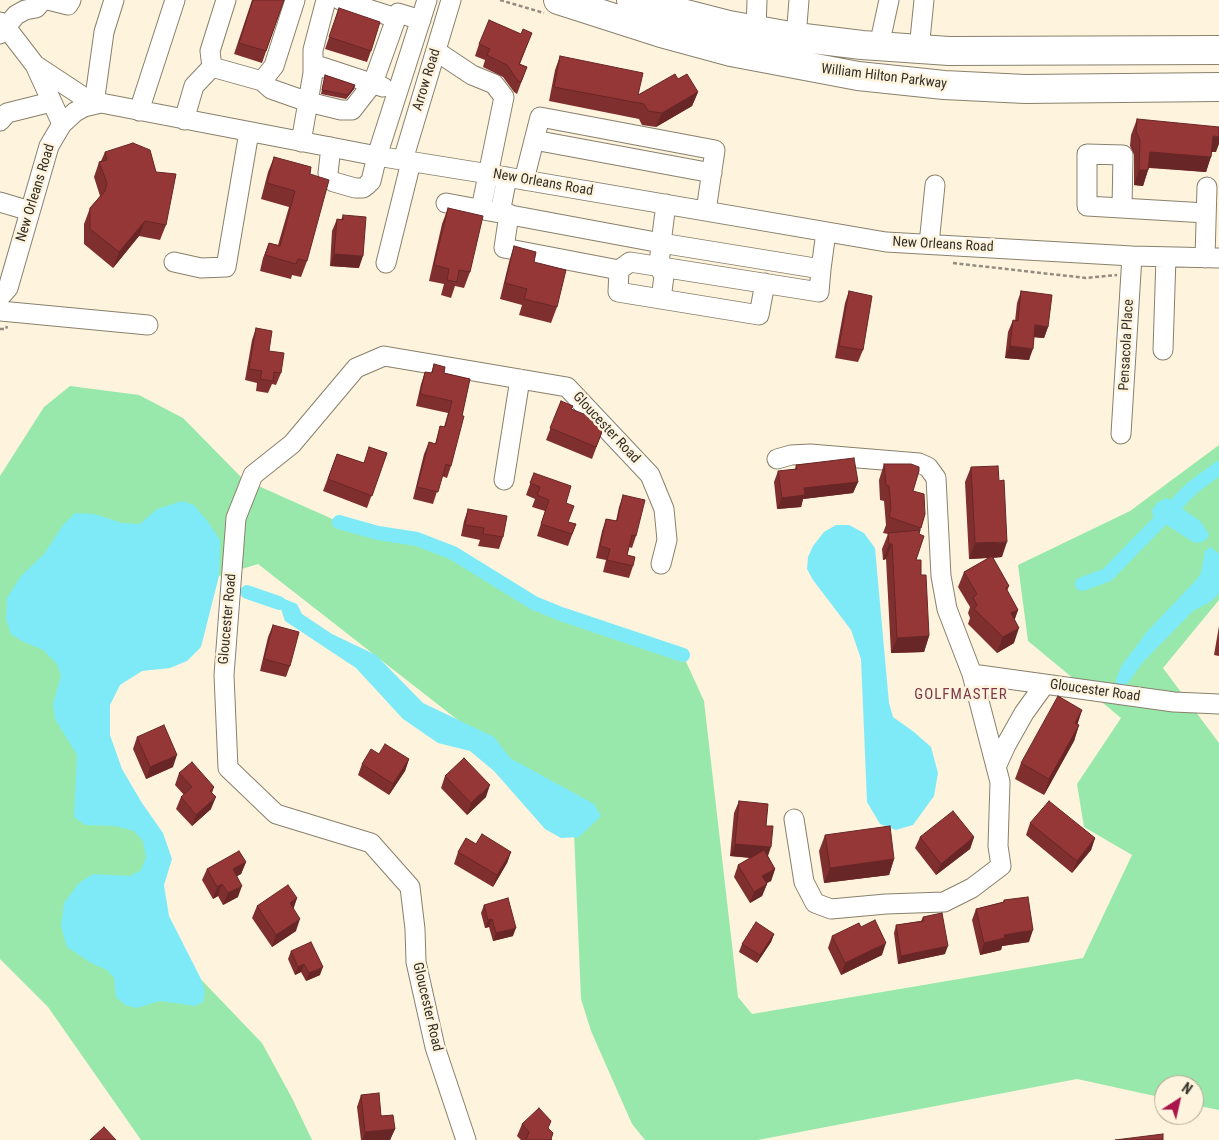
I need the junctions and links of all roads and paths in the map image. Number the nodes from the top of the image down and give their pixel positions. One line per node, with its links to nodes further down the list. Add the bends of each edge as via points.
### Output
1 (43, 0): 18 (street, via 36,8)
2 (48, 0): 3 (street, via 68,5)
3 (71, 0)
4 (114, 0): 39 (street, via 104,32)
5 (175, 0): 40 (street)
6 (226, 0): 31 (street, via 210,51)
7 (294, 0): 33 (street, via 274,66)
8 (326, 0): 29 (street, via 313,50)
9 (340, 0): 20 (street)
10 (427, 0): 21 (street, Arrow Road)
11 (451, 0): 27 (street, Arrow Road)
12 (558, 0): 32 (highway, William Hilton Parkway, via 731,52 848,75)
13 (631, 0): 19 (highway, William Hilton Parkway)
14 (757, 0): 23 (street)
15 (799, 0): 24 (street)
16 (889, 0): 25 (street)
17 (924, 0): 26 (street)
18 (22, 5): 22 (street)
19 (682, 6): 23 (highway, William Hilton Parkway, via 729,25)
20 (390, 11): 21 (street); 34 (street)
21 (421, 20): 36 (street, Arrow Road)
22 (2, 27): 30 (street)
23 (756, 29): 24 (highway, William Hilton Parkway)
24 (796, 37): 25 (highway, William Hilton Parkway)
25 (879, 46): 26 (highway, William Hilton Parkway)
26 (919, 49): 28 (highway, William Hilton Parkway, via 1052,52); 32 (highway, via 914,66)
27 (436, 50): 48 (street, Arrow Road); 49 (street, via 472,76 494,84 504,97)
28 (1219, 50)
29 (313, 64): 34 (street); 38 (street)
30 (35, 65): 37 (street); 39 (street)
31 (212, 67): 33 (street); 42 (street, via 194,86)
32 (899, 80): 35 (highway, William Hilton Parkway, via 1026,89)
33 (262, 81): 38 (street, via 271,89)
34 (373, 84): 36 (street); 38 (street, via 352,110)
35 (1219, 87)
36 (398, 92): 47 (street, Arrow Road)
37 (51, 102): 41 (street); 43 (street)
38 (308, 102): 45 (street)
39 (94, 104): 40 (street, New Orleans Road); 43 (street, New Orleans Road, via 75,112)
40 (139, 111): 42 (street, New Orleans Road)
41 (3, 117)
42 (184, 120): 44 (street, New Orleans Road)
43 (62, 124): 57 (street, New Orleans Road, via 48,146)
44 (249, 132): 45 (street, New Orleans Road); 67 (street, via 226,267 201,268)
45 (301, 142): 46 (street, New Orleans Road)
46 (331, 147): 47 (street, New Orleans Road); 47 (street, Arrow Road, via 330,178 355,188 363,188 371,181)
47 (377, 156): 48 (street, New Orleans Road)
48 (407, 161): 49 (street, New Orleans Road); 68 (street, Arrow Road)
49 (506, 177): 54 (street, New Orleans Road); 56 (street); 58 (street, via 534,140 540,117 716,150); 60 (street)
50 (935, 185): 63 (street)
51 (1207, 187): 59 (street)
52 (0, 202): 57 (street)
53 (446, 202): 56 (street)
54 (666, 204): 58 (street, New Orleans Road); 62 (street)
55 (1122, 208): 59 (street)
56 (482, 209): 60 (street)
57 (30, 211): 73 (street, New Orleans Road, via 8,288)
58 (706, 211): 61 (street, New Orleans Road)
59 (1206, 213): 66 (street)
60 (505, 214): 62 (street); 71 (street, via 504,248)
61 (826, 232): 63 (street, New Orleans Road, via 886,242); 70 (street)
62 (661, 243): 69 (street); 70 (street)
63 (928, 244): 64 (street, New Orleans Road)
64 (1132, 256): 65 (street, New Orleans Road); 79 (street, Pensacola Place)
65 (1166, 257): 66 (street, New Orleans Road); 77 (street)
66 (1212, 258)
67 (174, 262)
68 (386, 263)
69 (659, 266): 71 (street, via 630,262); 72 (street); 74 (street, via 664,276)
70 (821, 269): 72 (street, via 819,292)
71 (619, 270): 74 (street, via 618,292)
72 (765, 283): 74 (street, via 759,315)
73 (0, 297)
74 (661, 299)
75 (0, 311): 76 (street)
76 (148, 325)
77 (1163, 350)
78 (520, 379): 81 (street); 82 (street, Gloucester Road, via 567,387 650,475 664,509 667,540); 88 (street, Gloucester Road, via 384,356 356,368 292,444 253,475 236,518 224,675 228,768 276,814 371,843 410,887 416,962 435,1047)
79 (1121, 434)
80 (777, 460): 83 (street, via 810,454 919,462 928,467 936,478 941,576 947,609)
81 (504, 480)
82 (660, 564)
83 (972, 674): 84 (street, Gloucester Road); 86 (street)
84 (1045, 684): 85 (street, Gloucester Road, via 1174,702); 86 (street, via 1024,713)
85 (1219, 704)
86 (996, 767): 87 (street, via 1000,782 998,846 1001,866 972,888 944,902 831,909 815,904 804,882)
87 (794, 819)
88 (466, 1140)

